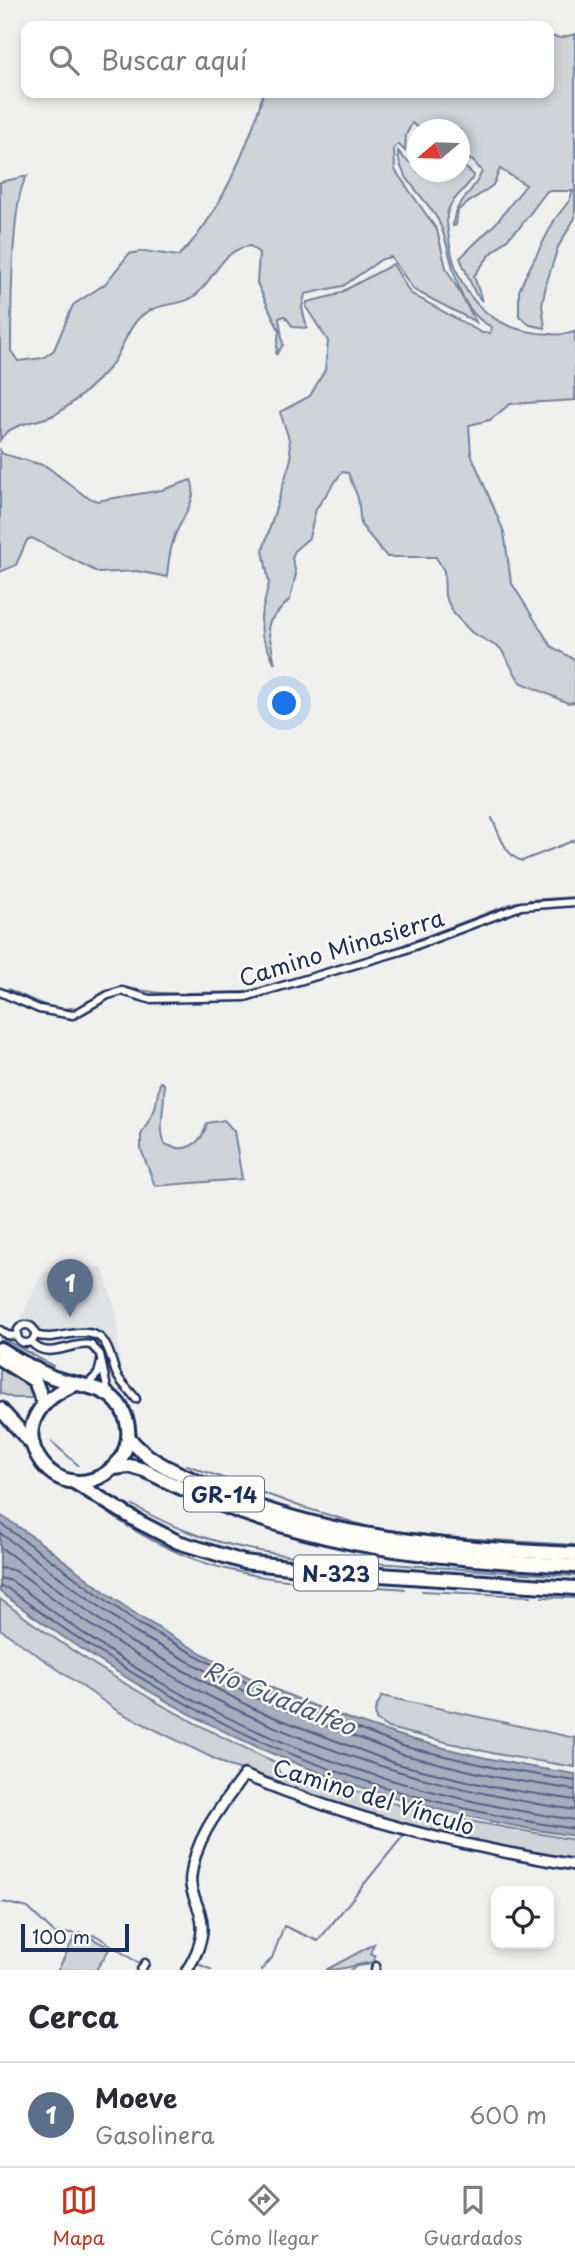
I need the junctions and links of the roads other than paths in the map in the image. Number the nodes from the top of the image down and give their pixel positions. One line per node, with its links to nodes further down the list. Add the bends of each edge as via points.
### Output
1 (575, 902): 2 (street, Camino Minasierra, via 521,906 401,951 245,997 149,999 122,991 73,1016 39,1009)
2 (0, 992)
3 (0, 1330): 4 (street)
4 (17, 1336): 5 (street, via 22,1343); 5 (street, via 19,1328 26,1325 34,1329)
5 (33, 1339): 8 (street, via 42,1350 91,1345); 11 (street, via 82,1333 99,1338 110,1350 116,1374)
6 (0, 1349): 9 (highway, via 49,1376)
7 (0, 1359): 12 (highway, via 35,1381)
8 (102, 1361): 9 (street, via 98,1374); 10 (street)
9 (80, 1385): 10 (highway); 12 (highway, via 55,1392)
10 (109, 1395): 15 (highway, via 120,1406)
11 (136, 1399)
12 (43, 1402): 14 (highway)
13 (0, 1407): 14 (highway, via 19,1417); 16 (highway)
14 (36, 1415): 16 (highway)
15 (129, 1438): 17 (highway); 21 (highway, GR-14, via 142,1454 211,1489 331,1528 447,1546)
16 (33, 1445): 19 (highway, via 46,1468)
17 (114, 1468): 18 (highway); 22 (highway, GR-14, via 144,1470 225,1508 357,1545 411,1554)
18 (103, 1476): 19 (highway); 20 (highway, via 102,1493)
19 (74, 1482): 20 (highway, N-323)
20 (111, 1504): 23 (highway, N-323, via 178,1542 244,1562)
21 (575, 1554)
22 (575, 1566)
23 (575, 1588)
24 (575, 1865): 25 (street, Camino del Vínculo, via 420,1835 297,1797 244,1775 201,1836 190,1885 201,1928 196,1956)
25 (187, 1970)

